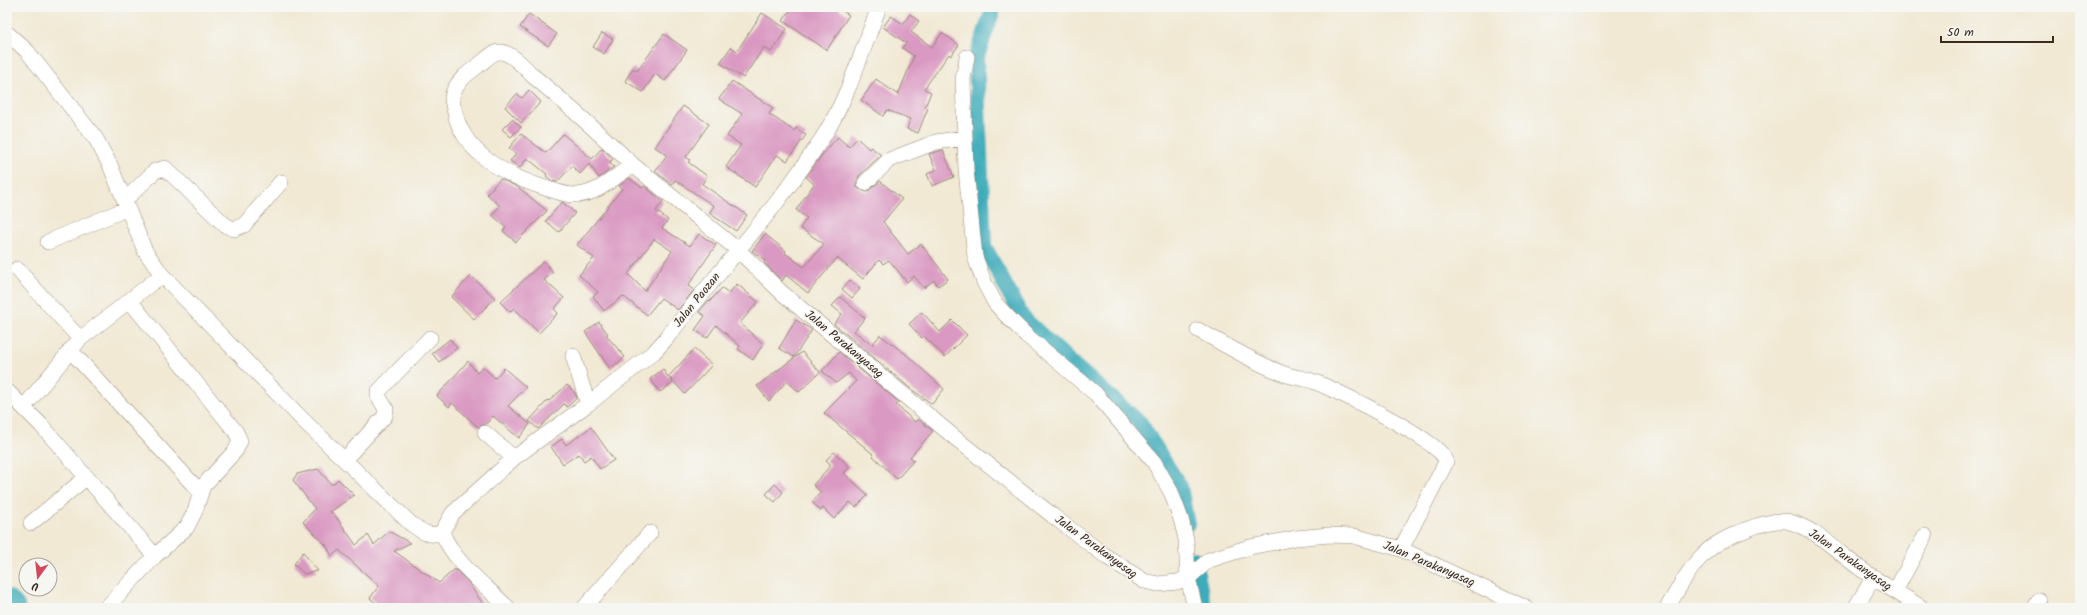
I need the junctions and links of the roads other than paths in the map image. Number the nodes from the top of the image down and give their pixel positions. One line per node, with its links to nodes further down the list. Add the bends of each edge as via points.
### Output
1 (879, 7): 10 (street, Jalan Paozan, via 853,75 823,137)
2 (7, 33): 8 (street, via 27,51 96,139)
3 (967, 57): 4 (street, via 963,78)
4 (964, 138): 7 (street, via 936,142 889,160); 32 (street, via 975,257 984,282 995,303 1005,314 1096,394 1154,462 1171,492 1182,519)
5 (633, 165): 5 (street, Jalan Parakanyasag, via 606,185 577,195 521,180 481,156 460,130 452,96 466,76 493,54 504,52 511,55); 10 (street, Jalan Parakanyasag)
6 (281, 182): 8 (street, via 244,225 234,229 225,225 165,168 155,170)
7 (865, 183)
8 (127, 204): 9 (street); 12 (street, via 145,251)
9 (48, 242)
10 (738, 250): 19 (street, Jalan Paozan, via 654,352); 32 (street, Jalan Parakanyasag, via 787,297 954,437 1102,553 1144,581 1171,583)
11 (17, 269): 16 (street)
12 (162, 275): 13 (street); 23 (street, via 303,420)
13 (130, 301): 16 (street); 25 (street, via 239,436 240,441 236,450)
14 (1198, 330): 30 (street, via 1282,374 1314,381 1353,398 1420,437 1442,453 1446,461 1444,466)
15 (430, 338): 23 (street, via 378,392 386,409 385,416)
16 (75, 344): 20 (street); 25 (street)
17 (573, 356): 19 (street)
18 (7, 391): 20 (street)
19 (588, 404): 22 (street, Jalan Paozan)
20 (24, 407): 24 (street)
21 (486, 433): 22 (street)
22 (514, 458): 27 (street, Jalan Paozan, via 453,513)
23 (345, 459): 27 (street, via 421,531 428,535)
24 (88, 478): 26 (street); 31 (street)
25 (200, 492): 31 (street, via 187,527)
26 (32, 523)
27 (442, 532): 36 (street, via 455,555)
28 (650, 533): 37 (street)
29 (1925, 536): 34 (street)
30 (1401, 549): 32 (street, Jalan Parakanyasag, via 1354,536 1296,538 1250,547 1209,560); 39 (street, Jalan Parakanyasag)
31 (155, 556): 35 (street)
32 (1191, 575): 38 (street)
33 (1874, 577): 34 (street, Jalan Parakanyasag); 40 (street, Jalan Parakanyasag, via 1819,536 1790,522 1778,520 1757,525 1712,546 1694,567); 41 (street)
34 (1894, 591): 42 (street, Jalan Parakanyasag)
35 (106, 608)
36 (508, 608)
37 (584, 608)
38 (1195, 608)
39 (1526, 608)
40 (1667, 608)
41 (1855, 608)
42 (1922, 608)

